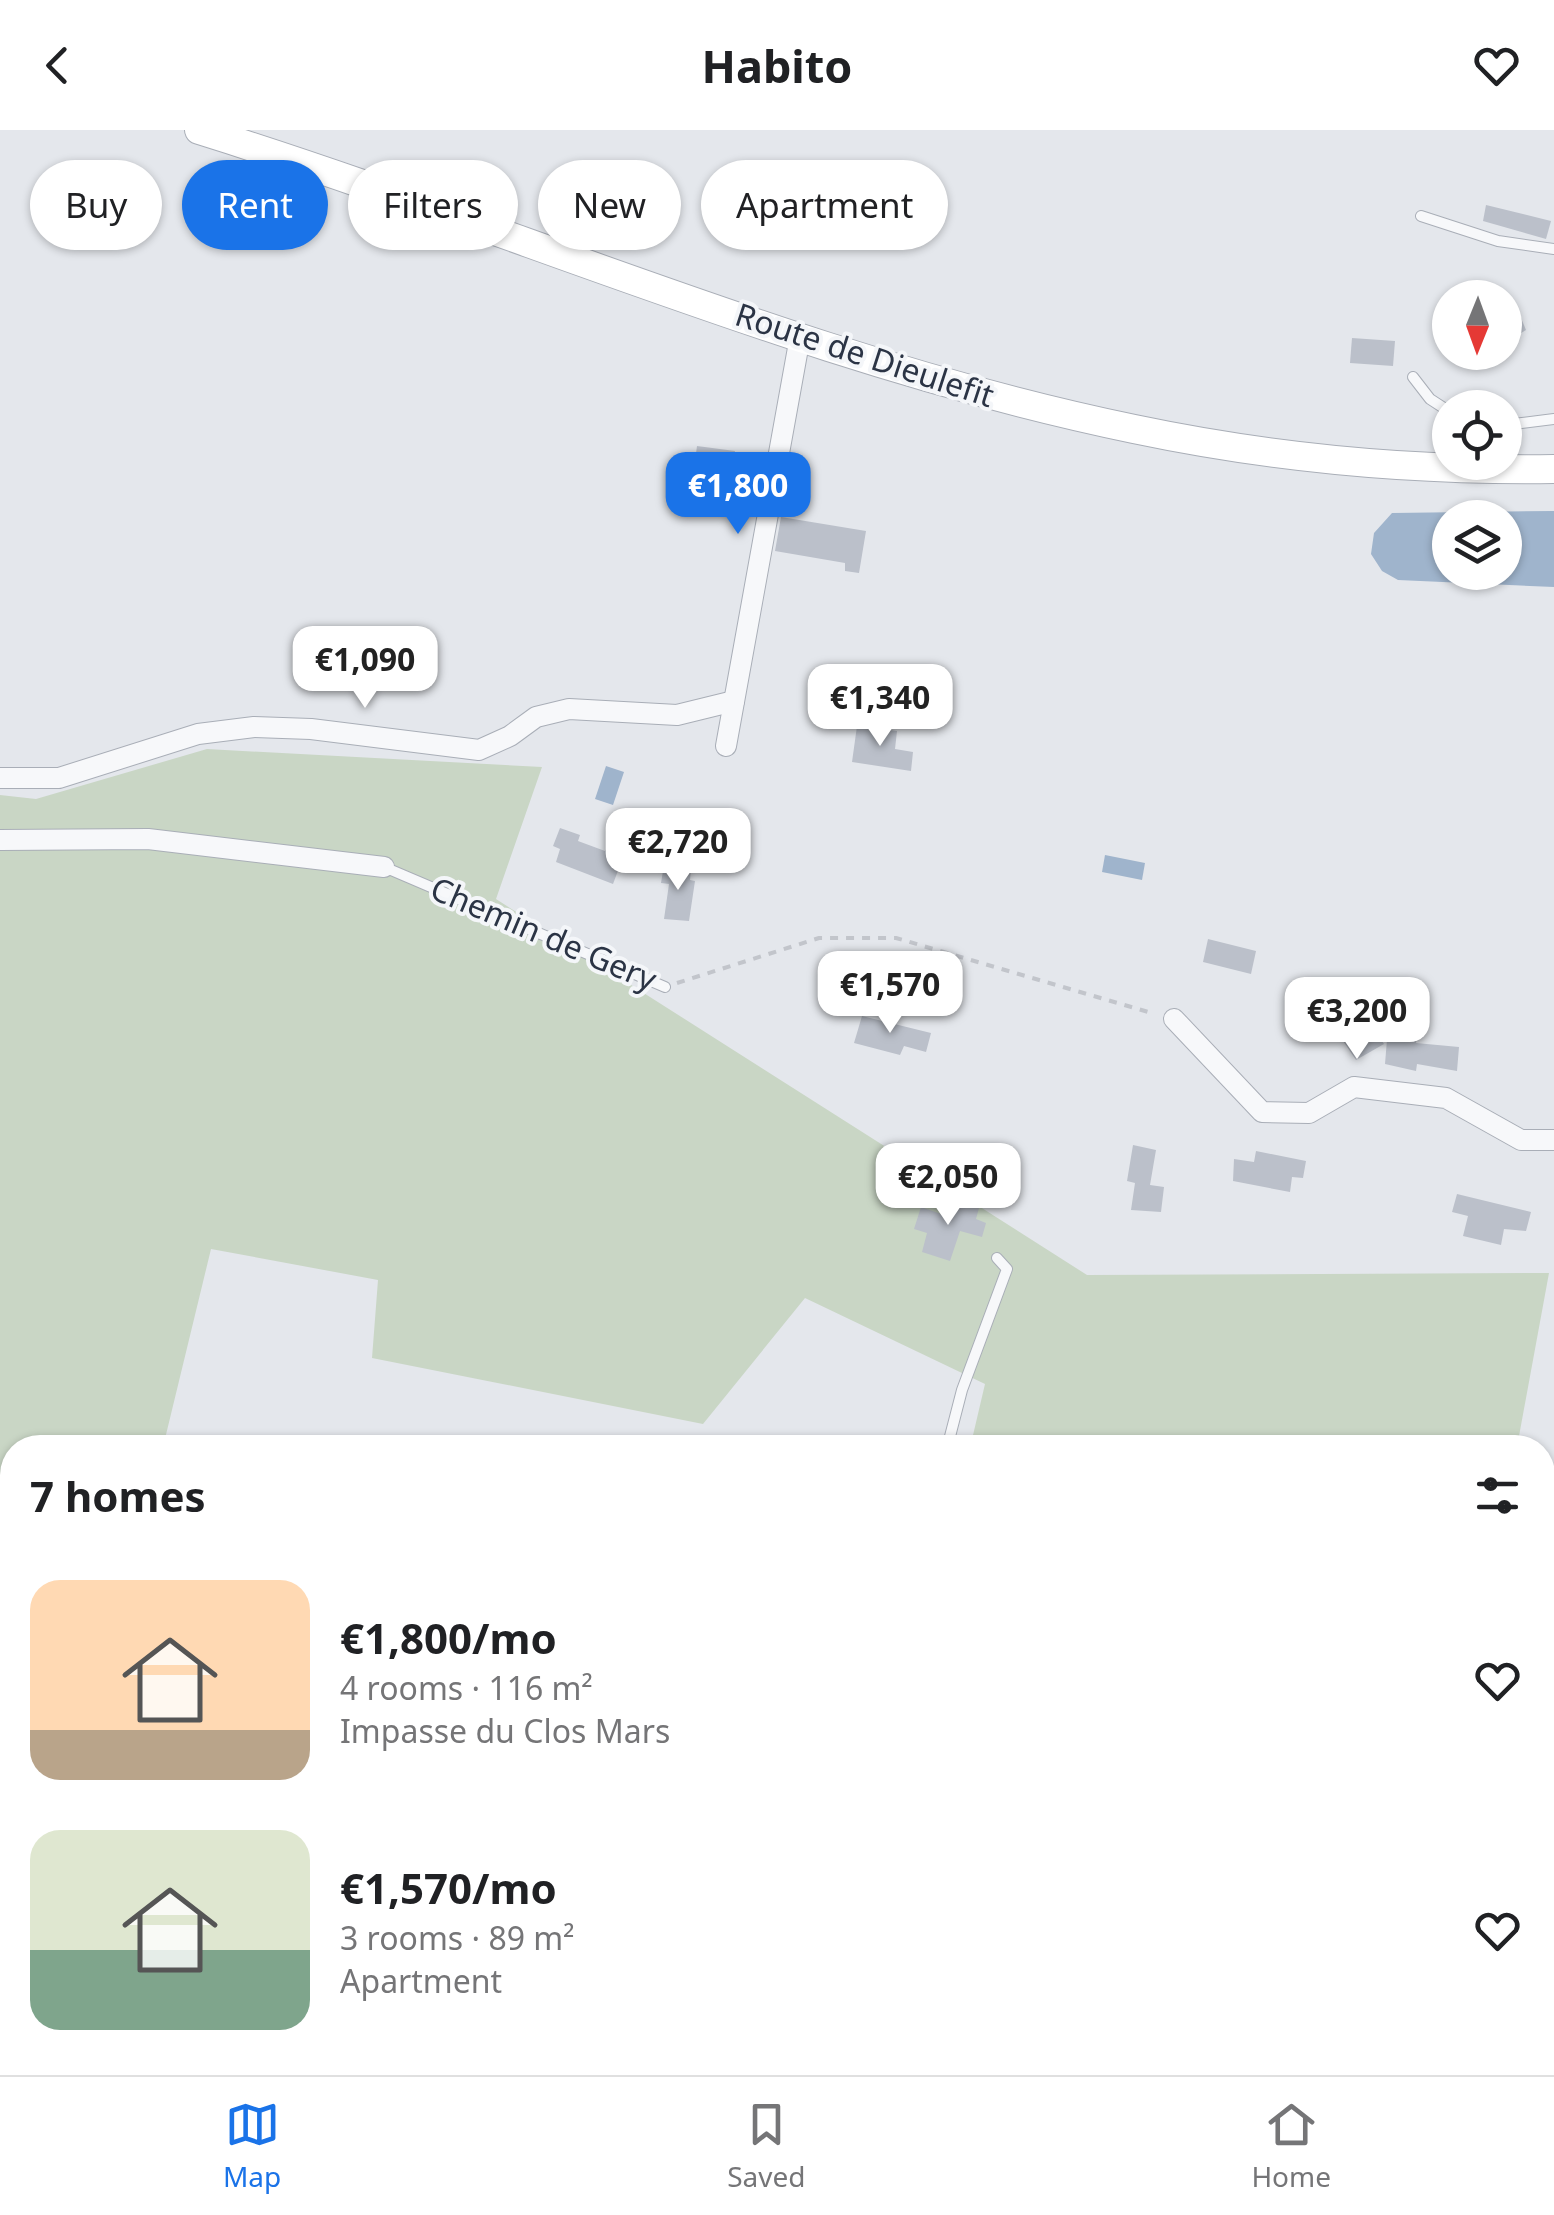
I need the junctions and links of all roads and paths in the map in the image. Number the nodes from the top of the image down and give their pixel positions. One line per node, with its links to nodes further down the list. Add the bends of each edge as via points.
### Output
1 (199, 130): 4 (main road, Route de Dieulefit)
2 (1421, 216): 3 (lane, via 1498,241)
3 (1554, 249)
4 (800, 337): 9 (main road, Route de Dieulefit, via 1135,430 1350,461); 10 (street)
5 (1413, 377): 6 (lane)
6 (1432, 400)
7 (1554, 418): 8 (lane)
8 (1522, 423)
9 (1554, 469)
10 (734, 701): 11 (street); 12 (street, via 677,715 568,709 536,717 479,750 254,727 198,734 59,778)
11 (726, 746)
12 (0, 778)
13 (0, 840): 14 (street, Chemin de Gery, via 148,838)
14 (384, 867): 15 (lane, Chemin de Gery)
15 (665, 987): 16 (path, Chemin de Gery, via 819,938 896,938)
16 (1174, 1019): 17 (street, via 1262,1112 1309,1113 1354,1086 1446,1098 1521,1140)
17 (1554, 1140)
18 (997, 1258): 19 (lane, via 1007,1269)
19 (950, 1435)

